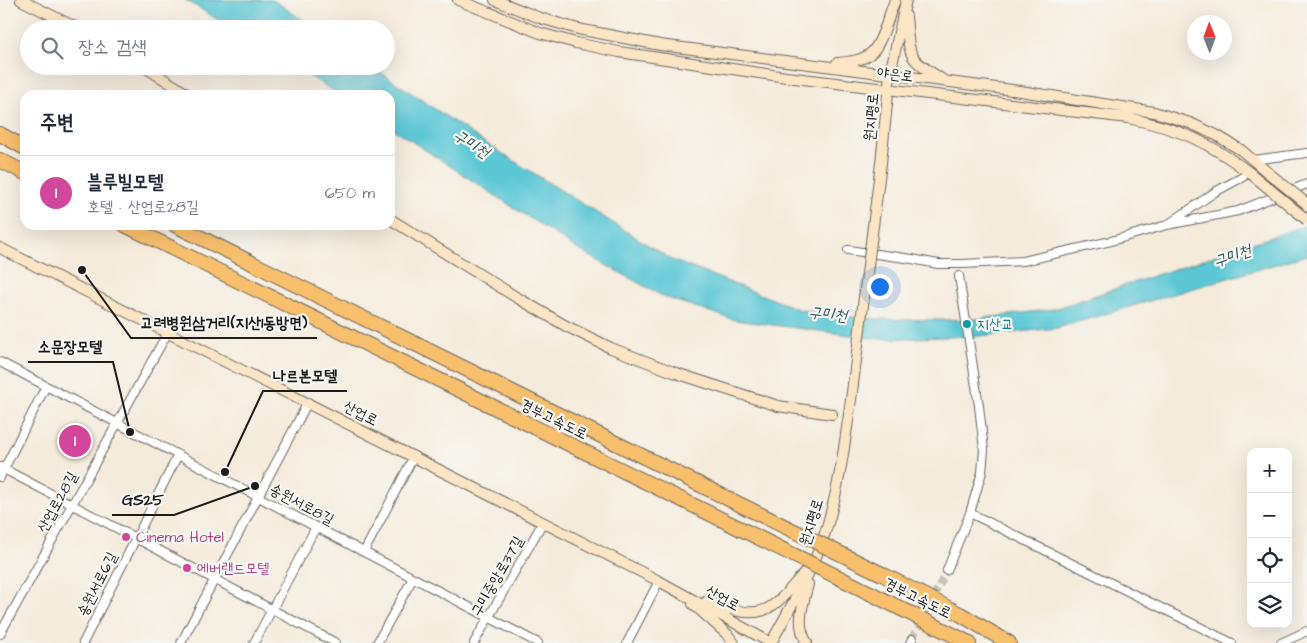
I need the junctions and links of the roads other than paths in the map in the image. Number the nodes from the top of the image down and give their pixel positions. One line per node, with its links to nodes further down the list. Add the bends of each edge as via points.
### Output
1 (21, 0): 5 (street)
2 (458, 0): 10 (street, 야은로, via 576,44 697,65)
3 (495, 0): 6 (street, 야은로, via 540,18 609,36)
4 (900, 1): 6 (street, via 877,46 870,53 852,61); 7 (street, 원지평로); 9 (street, via 912,57)
5 (61, 20)
6 (824, 66): 7 (street, 야은로)
7 (890, 74): 9 (street, 야은로); 10 (street, 원지평로)
8 (157, 75): 11 (street)
9 (946, 81): 16 (street, 야은로, via 1154,112 1216,135)
10 (888, 89): 18 (street, 야은로, via 1156,124 1206,143); 46 (street, 원지평로, bridge, via 882,164 842,463 832,509)
11 (181, 90)
12 (0, 134): 13 (highway)
13 (20, 145)
14 (1307, 154): 16 (street)
15 (0, 160): 17 (highway)
16 (1253, 160): 20 (street, 야은로, bridge)
17 (20, 170)
18 (1250, 173): 21 (street, 야은로, bridge); 23 (street)
19 (1307, 184): 23 (street, via 1238,211)
20 (1307, 204)
21 (1307, 220)
22 (395, 222): 33 (street, via 516,297 611,348 778,406)
23 (1167, 225): 27 (street, via 1023,260 938,264)
24 (135, 230): 67 (highway, 경부고속도로, bridge)
25 (185, 230): 68 (highway, 경부고속도로, bridge, via 882,574)
26 (0, 248): 29 (street, 산업로)
27 (848, 250)
28 (959, 279): 41 (street, via 984,450 982,472)
29 (168, 332): 32 (street, 산업로); 34 (street, 산업로28길)
30 (0, 362): 31 (street, 송원서로8길)
31 (46, 386): 34 (street, 송원서로8길); 37 (street)
32 (308, 402): 36 (street, 산업로); 39 (street)
33 (832, 414)
34 (117, 423): 35 (street, 송원서로8길); 40 (street, 산업로28길)
35 (178, 455): 39 (street, 송원서로8길); 44 (street, 송원서로6길)
36 (414, 456): 42 (street, 산업로); 45 (street)
37 (2, 468): 38 (street); 40 (street)
38 (0, 476)
39 (258, 497): 43 (street, 송원서로8길); 49 (street)
40 (72, 504): 44 (street); 55 (street, 산업로28길)
41 (970, 513): 47 (street); 69 (street)
42 (543, 522): 50 (street, 산업로); 53 (street, 구미중앙로37길)
43 (316, 527): 45 (street, 송원서로8길); 52 (street)
44 (136, 538): 49 (street); 56 (street, 송원서로6길)
45 (364, 552): 48 (street, 송원서로8길)
46 (814, 561): 51 (street, via 776,604 758,613 734,611); 65 (street, 원지평로); 66 (street, via 800,618)
47 (947, 570)
48 (413, 578): 53 (street, 송원서로8길); 60 (street)
49 (214, 579): 52 (street); 57 (street)
50 (659, 581): 51 (street, 산업로); 63 (street)
51 (675, 589): 64 (street); 65 (street, 산업로)
52 (272, 610): 58 (street); 59 (street)
53 (488, 617): 61 (street, 구미중앙로37길); 62 (street, 송원서로8길)
54 (1307, 631): 70 (street)
55 (0, 634)
56 (83, 643)
57 (181, 643)
58 (254, 643)
59 (336, 643)
60 (377, 643)
61 (474, 643)
62 (538, 643)
63 (627, 643)
64 (734, 643)
65 (771, 643)
66 (807, 643)
67 (969, 643)
68 (1009, 643)
69 (1232, 643)
70 (1281, 643)

